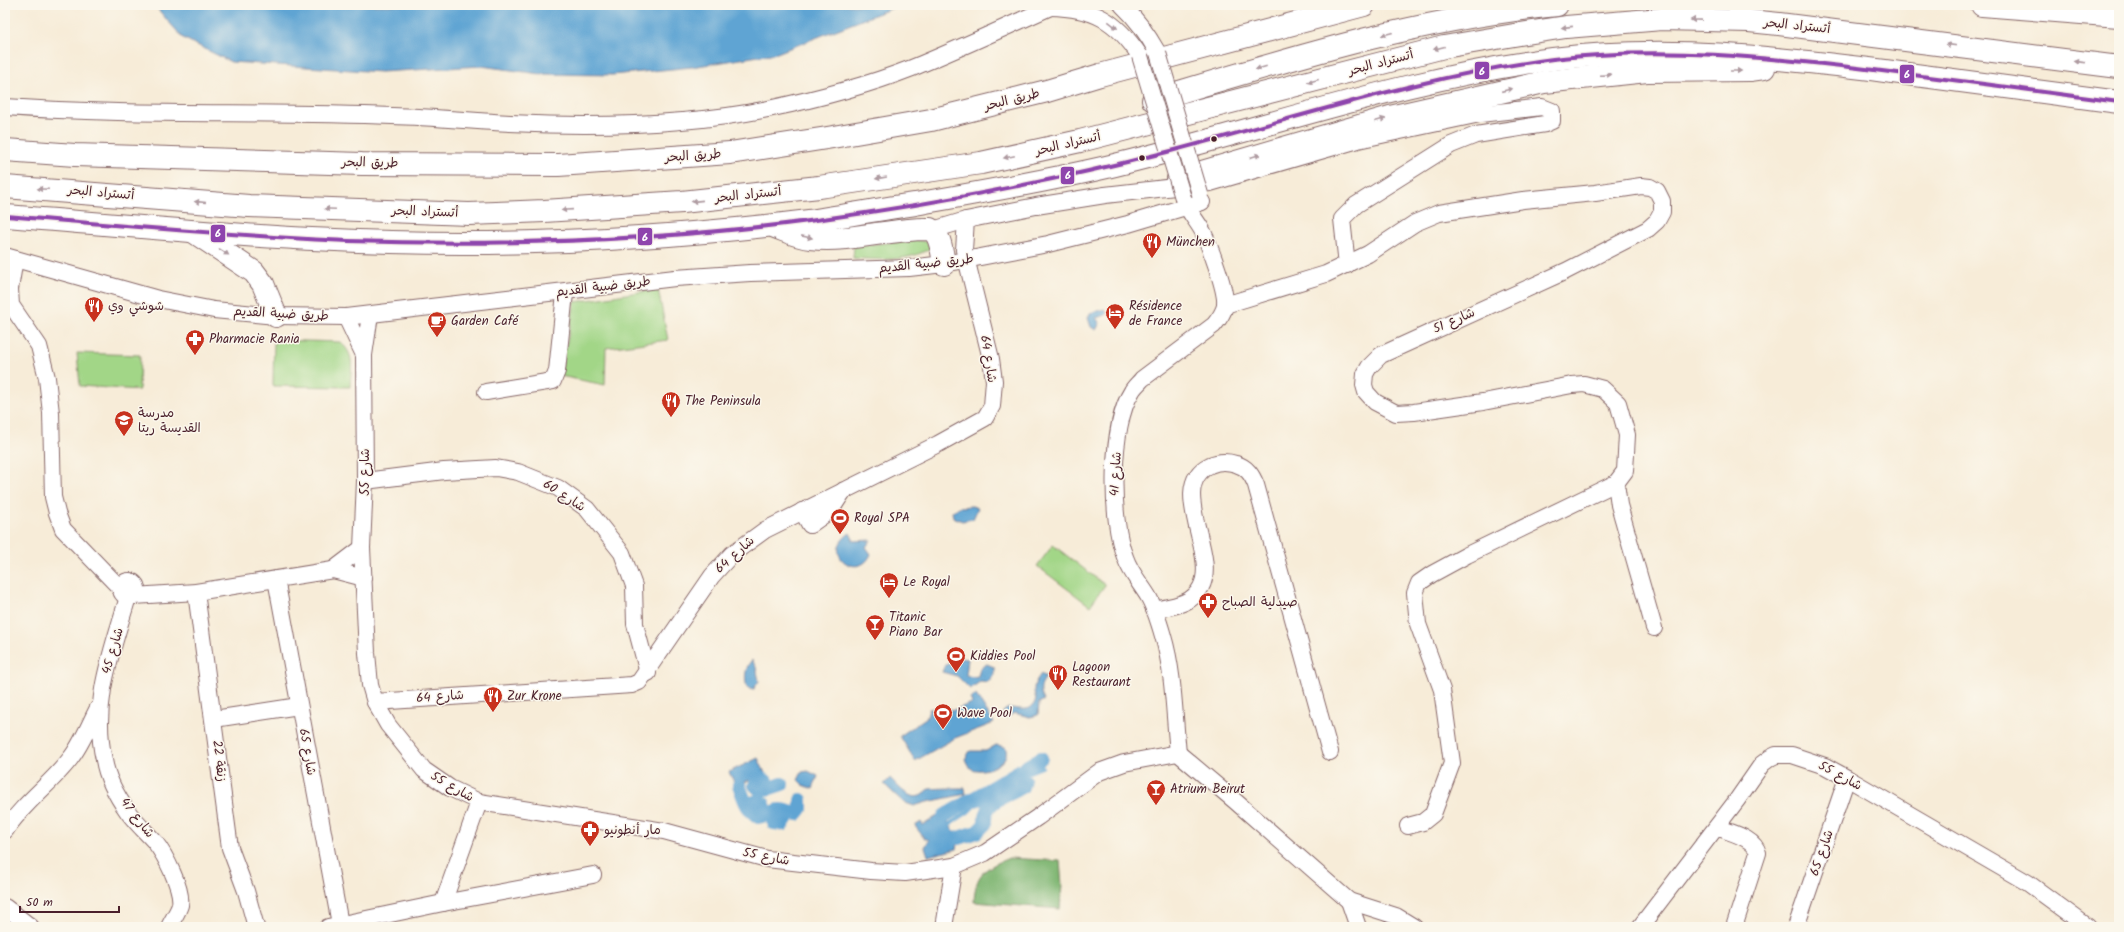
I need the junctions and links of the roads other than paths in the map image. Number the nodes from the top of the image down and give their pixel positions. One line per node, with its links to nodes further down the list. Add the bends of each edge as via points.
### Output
1 (1364, 5): 14 (highway, طريق البحر, via 1100,75 1047,92 931,120 730,153 550,165 362,164 75,155)
2 (1557, 5): 11 (highway, one-way to 11, via 1452,19 1365,40)
3 (1701, 5): 8 (highway)
4 (1982, 5): 7 (highway)
5 (1053, 6): 11 (street, one-way to 11, bridge, via 1072,7 1100,16 1112,23 1128,38); 13 (street, via 874,81 764,110 691,119 640,123 513,123 392,116 122,113)
6 (1129, 9): 11 (street, bridge, via 1158,53)
7 (2119, 16)
8 (1750, 21): 10 (highway, أتستراد البحر, one-way to 8); 15 (highway, أتستراد البحر, one-way to 15, via 1662,19 1566,27 1520,34 1444,47 1080,142 981,163 819,188 682,202 469,214 249,206)
9 (1792, 59): 12 (highway); 16 (highway, one-way to 9, via 1390,117 1544,82 1647,72 1750,70); 19 (highway, via 1670,51 1630,52 1558,58 1486,69 1408,86 1109,167 988,192)
10 (2119, 67)
11 (1162, 98): 16 (street, bridge)
12 (2119, 102)
13 (5, 107)
14 (5, 150)
15 (5, 187)
16 (1190, 192): 23 (street, طريق ضبية القديم, via 1128,224 1048,244); 28 (street, via 1219,273)
17 (5, 216): 20 (highway)
18 (966, 220): 21 (street); 23 (street, شارع 64, via 964,238); 25 (street, via 1105,195 1204,184 1358,140 1480,114 1542,107 1552,111 1552,120 1545,124 1476,135 1451,146 1356,205 1342,220)
19 (770, 225): 20 (highway, via 674,234 469,243 388,242); 21 (highway, one-way to 21, via 809,238 820,239)
20 (192, 230): 30 (highway, one-way to 30, via 254,272 263,284)
21 (933, 230): 24 (highway, via 939,240)
22 (10, 258): 26 (street); 30 (street, طريق ضبية القديم, via 158,299 214,310)
23 (967, 260): 24 (street, طريق ضبية القديم); 44 (street, شارع 64, via 994,381 992,406 985,418 765,530 732,554 692,602)
24 (944, 264): 27 (street, طريق ضبية القديم, via 909,268 750,272 675,278)
25 (1347, 265): 28 (street, شارع 51, via 1305,282); 35 (street, شارع 51, via 1416,223 1439,213 1641,186 1657,191 1662,201 1662,212 1657,221 1648,228 1566,271 1381,355 1365,374 1366,392 1375,402 1396,413 1483,402 1572,385 1584,384 1603,389 1618,402 1627,435 1626,471)
26 (7, 290): 40 (street, via 11,305 39,346 47,378 56,513 63,529 101,570)
27 (565, 292): 29 (street, طريق ضبية القديم); 33 (street, via 557,371 553,381)
28 (1225, 305): 42 (street, شارع 41, via 1219,320 1207,331 1142,379 1132,390 1121,419 1114,485 1116,524 1130,570)
29 (370, 315): 31 (street, طريق ضبية القديم); 32 (street, شارع 55)
30 (276, 316): 31 (street, طريق ضبية القديم)
31 (346, 317): 32 (street, شارع 55)
32 (364, 355): 34 (street, شارع 55)
33 (486, 392)
34 (365, 481): 36 (street, شارع 55); 44 (street, شارع 60, via 444,471 496,468 518,472 558,488 587,509 622,552 634,586 635,624)
35 (1616, 482): 43 (street, via 1619,505); 53 (street, via 1418,583 1415,599 1418,624 1442,690 1452,762 1433,814 1427,820)
36 (362, 548): 37 (street); 38 (street, شارع 55)
37 (333, 570): 38 (street); 39 (street)
38 (364, 578): 45 (street, شارع 55, via 367,652 370,685)
39 (276, 579): 41 (street); 47 (street, شارع 65)
40 (129, 589): 41 (street, via 178,594); 46 (street, شارع 45, via 106,669)
41 (196, 592): 48 (street, زنقة 22)
42 (1154, 610): 49 (street, via 1183,604 1194,597 1202,586 1205,574 1204,561 1192,501 1192,488 1197,476 1205,467 1217,462 1229,461 1241,465 1251,474 1256,485); 50 (street, شارع 41, via 1167,652)
43 (1654, 628)
44 (648, 673): 45 (street, شارع 64, via 632,685)
45 (375, 702): 52 (street, شارع 55, via 388,725 424,770 450,788)
46 (99, 704): 55 (street, via 69,761 16,815); 63 (street, شارع 47, via 101,748 112,784 128,812 156,843 180,891 180,906)
47 (299, 706): 48 (street); 61 (street, شارع 65)
48 (214, 718): 64 (street, زنقة 22, via 230,848)
49 (1330, 752)
50 (1178, 753): 56 (street, شارع 55, via 1124,763 1099,772 985,853); 58 (street)
51 (1847, 778): 54 (street, شارع 55, via 1800,757 1786,753 1776,754 1762,764); 70 (street, شارع 65); 71 (street, شارع 55, via 2028,883)
52 (479, 802): 56 (street, شارع 55, via 664,831 726,849 792,862 905,873); 59 (street)
53 (1408, 826)
54 (1717, 827): 68 (street, شارع 55); 69 (street, via 1751,842 1758,853)
55 (5, 831)
56 (954, 866): 65 (street)
57 (593, 875): 59 (street, شارع 65)
58 (1349, 901): 66 (street); 67 (street, via 1396,916)
59 (443, 903): 61 (street, شارع 65)
60 (5, 907): 62 (street)
61 (334, 926)
62 (31, 927)
63 (169, 927)
64 (256, 927)
65 (944, 927)
66 (1358, 927)
67 (1414, 927)
68 (1640, 927)
69 (1734, 927)
70 (1796, 927)
71 (2088, 927)

